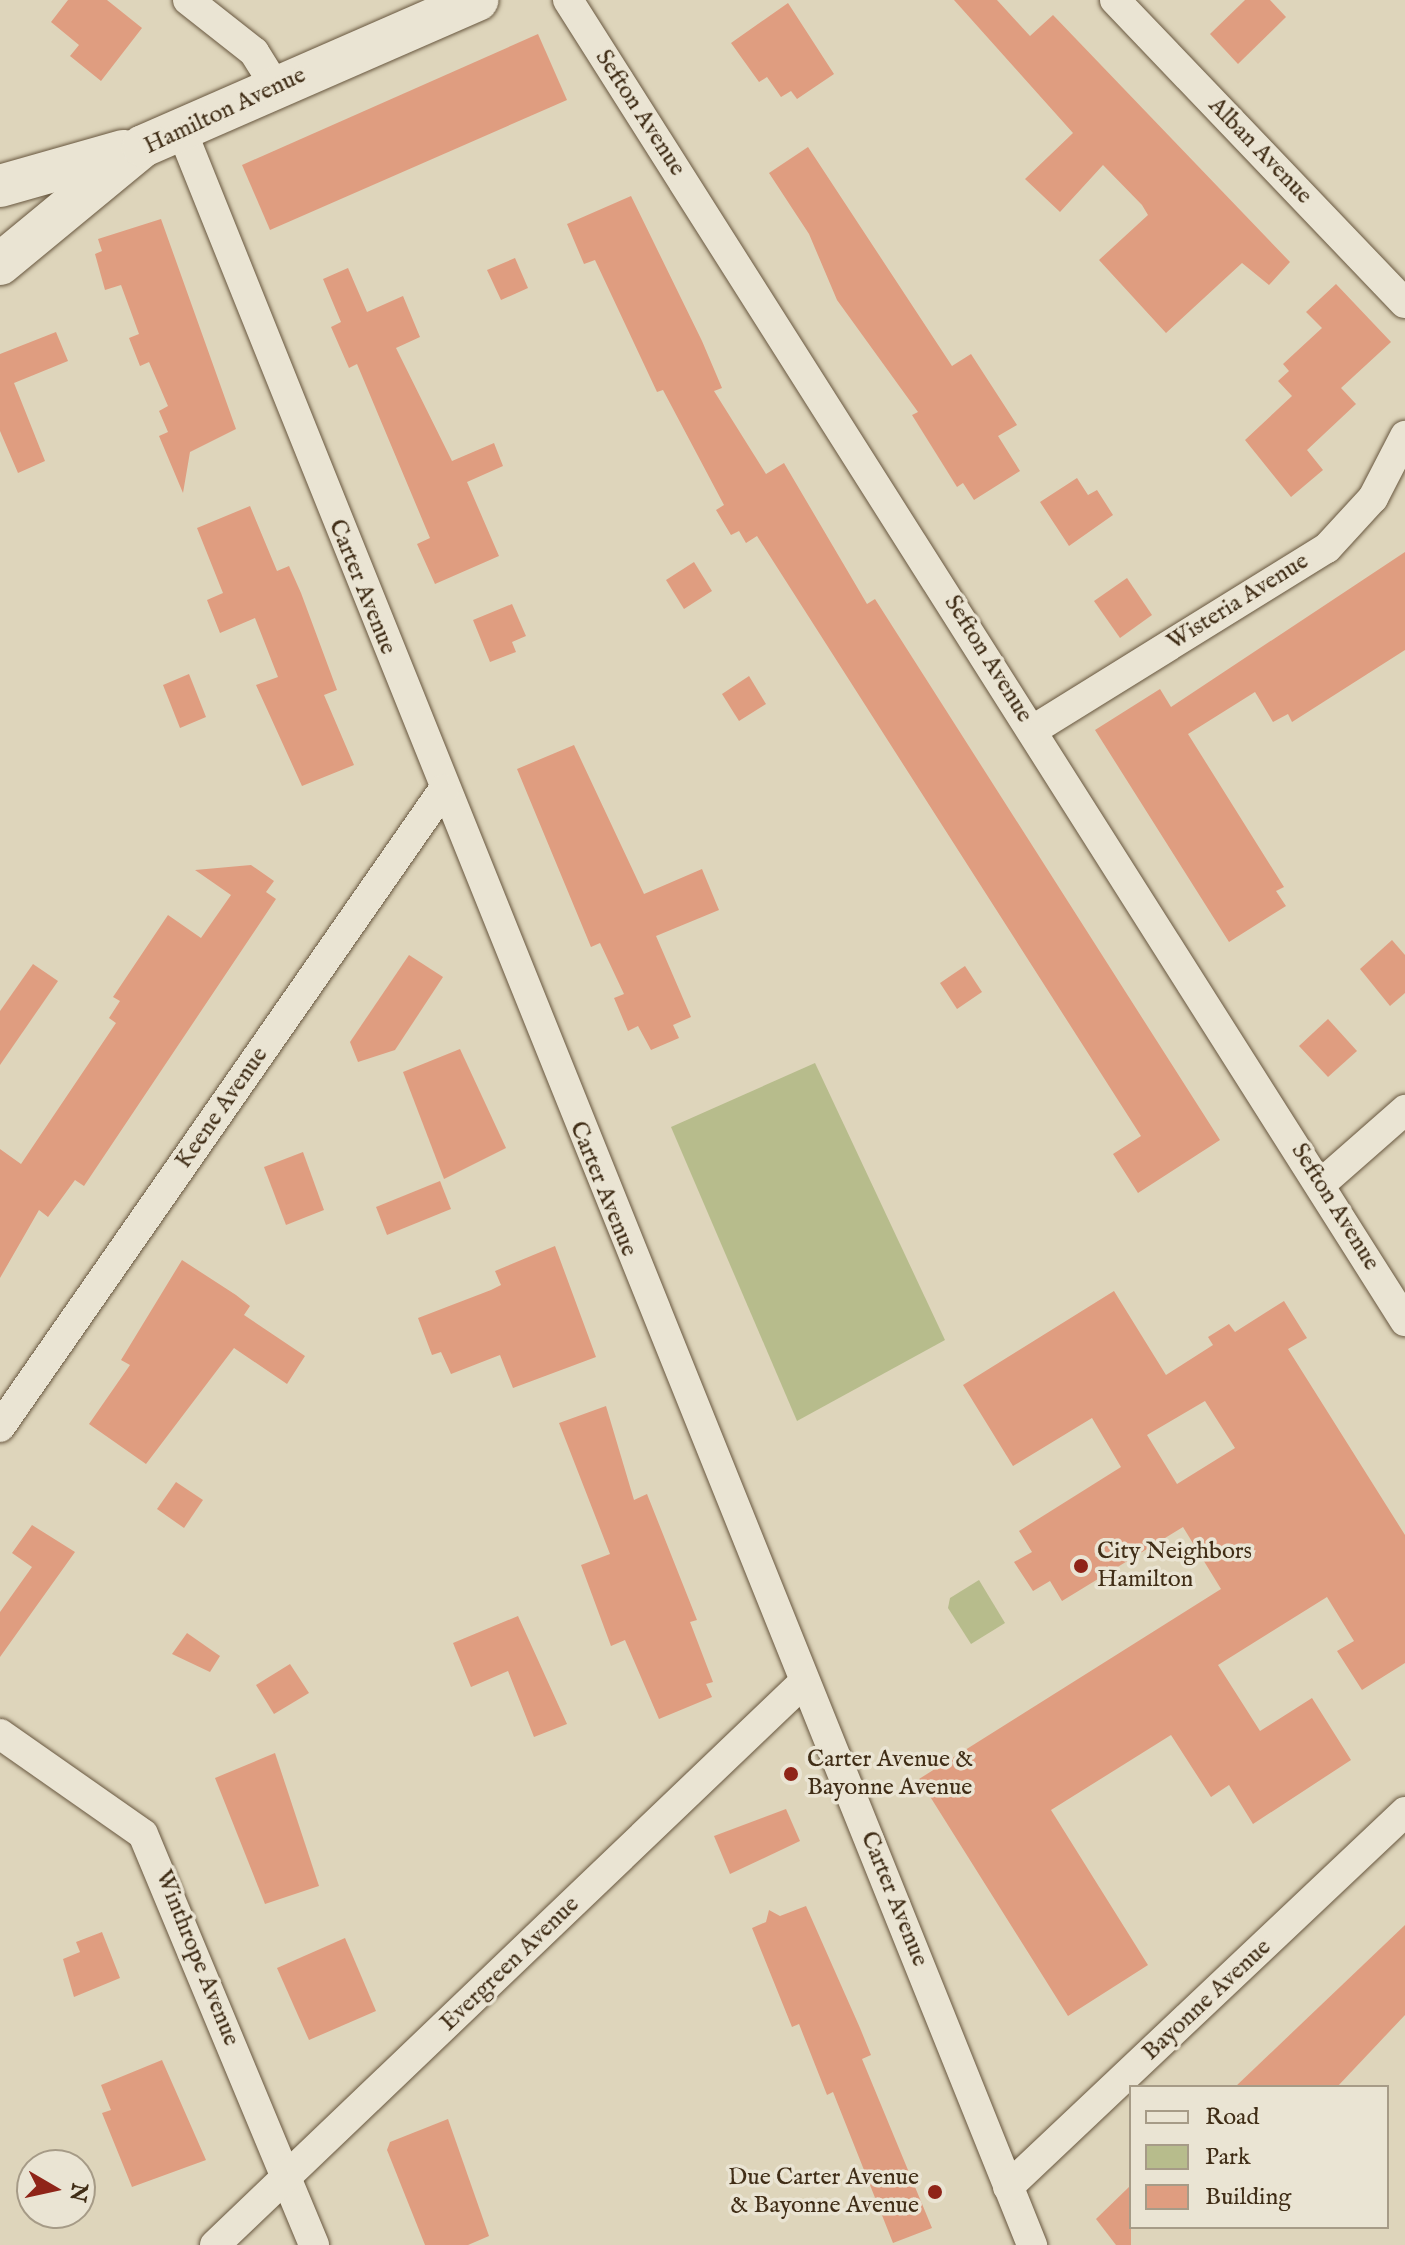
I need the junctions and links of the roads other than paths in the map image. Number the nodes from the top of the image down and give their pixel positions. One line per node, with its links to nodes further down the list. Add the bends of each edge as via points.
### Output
1 (188, 0): 5 (street, via 254,52)
2 (477, 0): 5 (street, Hamilton Avenue)
3 (568, 0): 12 (street, Sefton Avenue)
4 (1115, 0): 10 (street, Alban Avenue)
5 (275, 86): 6 (street, Hamilton Avenue)
6 (181, 129): 7 (street, Hamilton Avenue); 13 (street, Carter Avenue)
7 (143, 146): 8 (street); 9 (street, Hamilton Avenue)
8 (0, 186)
9 (0, 264)
10 (1405, 303)
11 (1405, 436): 12 (street, Wisteria Avenue, via 1373,498 1327,548)
12 (1033, 730): 15 (street, Sefton Avenue)
13 (444, 789): 17 (street, Keene Avenue); 18 (street, Carter Avenue)
14 (1405, 1110): 15 (street)
15 (1322, 1183): 16 (street, Sefton Avenue)
16 (1405, 1321)
17 (0, 1427)
18 (804, 1682): 21 (street, Evergreen Avenue); 22 (street, Carter Avenue)
19 (0, 1734): 21 (street, Winthrope Avenue, via 143,1834)
20 (1405, 1812): 22 (street, Bayonne Avenue)
21 (286, 2177): 23 (street, Evergreen Avenue); 24 (street, Winthrope Avenue)
22 (1008, 2187): 25 (street, Carter Avenue)
23 (215, 2245)
24 (314, 2245)
25 (1032, 2245)

